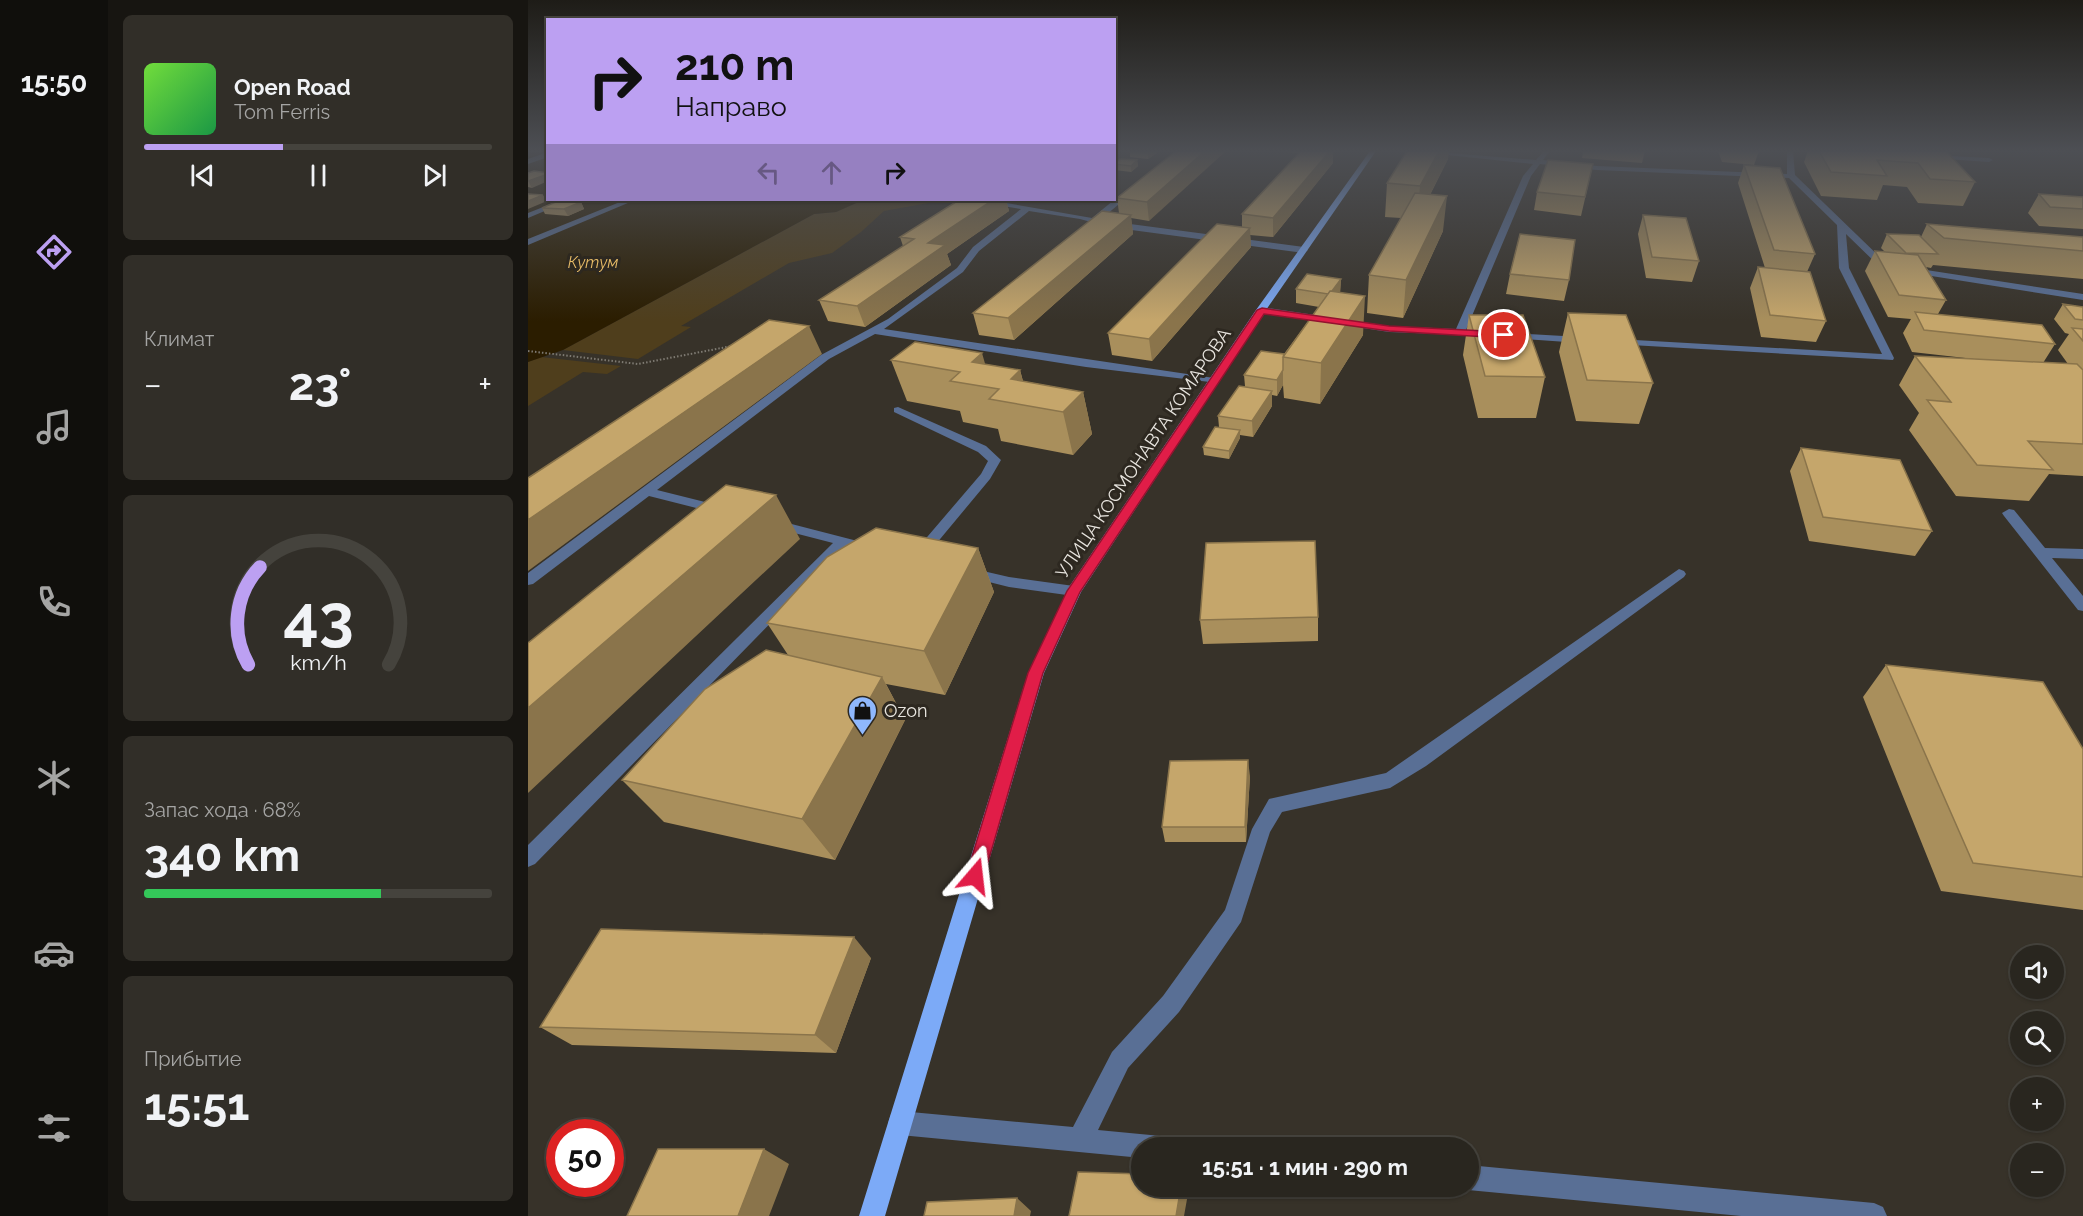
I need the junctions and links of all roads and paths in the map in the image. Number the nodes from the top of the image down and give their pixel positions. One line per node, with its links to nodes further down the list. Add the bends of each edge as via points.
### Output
1 (548, 208): 9 (street)
2 (612, 208): 12 (street)
3 (1019, 208): 8 (street)
4 (1109, 208): 10 (street)
5 (1333, 208): 13 (main road, УЛИЦА КОСМОНАВТА КОМАРОВА)
6 (1513, 208): 17 (street)
7 (1823, 208): 11 (street)
8 (1026, 209): 10 (street); 16 (street, via 976,249 960,270)
9 (528, 216)
10 (1093, 221): 13 (street)
11 (1841, 225): 14 (street, via 1884,266); 21 (street, via 1844,268 1889,358)
12 (528, 242)
13 (1304, 250): 15 (main road, УЛИЦА КОСМОНАВТА КОМАРОВА)
14 (2083, 297)
15 (1262, 310): 17 (street, via 1389,329); 24 (main road, УЛИЦА КОСМОНАВТА КОМАРОВА)
16 (874, 331): 24 (street); 26 (street, via 825,357)
17 (1460, 332): 18 (street)
18 (1495, 334)
19 (1506, 335): 20 (street)
20 (1598, 341)
21 (1609, 342)
22 (743, 344): 23 (path, via 638,364)
23 (528, 351)
24 (1214, 381): 38 (main road, УЛИЦА КОСМОНАВТА КОМАРОВА)
25 (898, 410): 34 (street, via 982,449 995,460)
26 (647, 491): 28 (street); 37 (street)
27 (2009, 513): 32 (street)
28 (739, 514)
29 (762, 520): 30 (street)
30 (843, 541): 31 (street); 40 (street)
31 (884, 552)
32 (2041, 553): 33 (street); 39 (street)
33 (2083, 554)
34 (915, 560)
35 (957, 570): 38 (street)
36 (1679, 574): 42 (street, via 1390,780 1276,805 1261,829 1234,915 1171,1004 1120,1060)
37 (528, 580)
38 (1074, 591): 41 (main road, УЛИЦА КОСМОНАВТА КОМАРОВА, via 1036,673)
39 (2083, 606)
40 (528, 858)
41 (900, 1123): 42 (street); 45 (main road, УЛИЦА КОСМОНАВТА КОМАРОВА)
42 (1080, 1140): 43 (street)
43 (1131, 1145)
44 (1479, 1178): 46 (street)
45 (872, 1216)
46 (1874, 1216)

